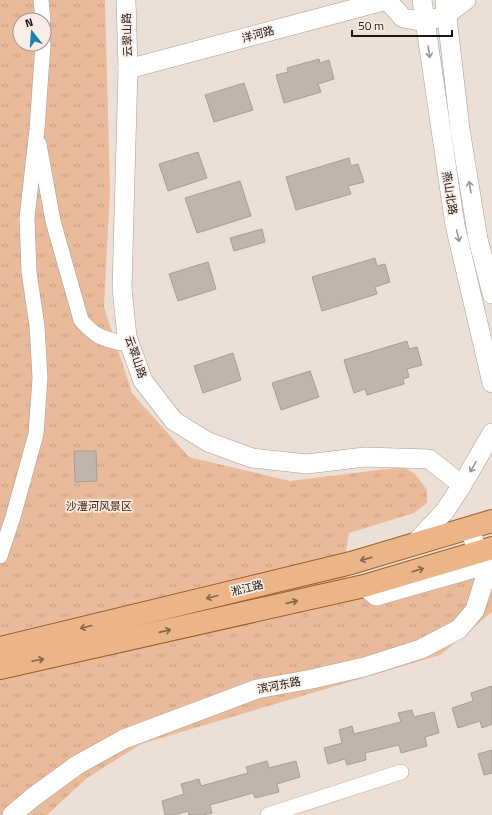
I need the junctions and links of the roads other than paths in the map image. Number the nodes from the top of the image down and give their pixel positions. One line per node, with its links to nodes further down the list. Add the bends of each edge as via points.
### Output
1 (41, 0): 7 (street)
2 (126, 0): 10 (street, 云翠山路)
3 (387, 0): 8 (street, 洋河路, via 403,18); 10 (street, 洋河路)
4 (422, 0): 8 (street, 燕山北路)
5 (466, 0): 6 (street)
6 (445, 8): 8 (street); 14 (street, 燕山北路, one-way to 6, via 478,239 460,129)
7 (42, 12)
8 (425, 22): 16 (street, 燕山北路, one-way to 16, via 456,225)
9 (42, 52): 11 (street)
10 (128, 69): 15 (street, 云翠山路, via 122,288)
11 (36, 129): 12 (street); 13 (street)
12 (27, 218): 13 (street); 22 (street, via 29,272 37,326 40,378 36,434)
13 (53, 221): 15 (street, via 81,320 98,337)
14 (492, 294)
15 (130, 345): 18 (street, 云翠山路, via 144,381 174,421 208,442 252,458 307,464 365,457 429,459)
16 (492, 383)
17 (492, 433): 18 (street, one-way to 18)
18 (462, 485): 21 (street, via 445,511)
19 (492, 521): 20 (main road, 淞江路)
20 (470, 528): 21 (main road, 淞江路); 23 (street, 滨河东路)
21 (413, 545): 24 (main road, 淞江路, one-way to 24, via 351,564)
22 (0, 556)
23 (486, 557): 25 (main road, one-way to 23); 27 (street, 滨河东路, via 485,578 475,610 459,629 421,650 364,667 257,689 124,739 77,765)
24 (0, 648)
25 (0, 668)
26 (401, 772): 28 (street)
27 (12, 815)
28 (268, 815)

